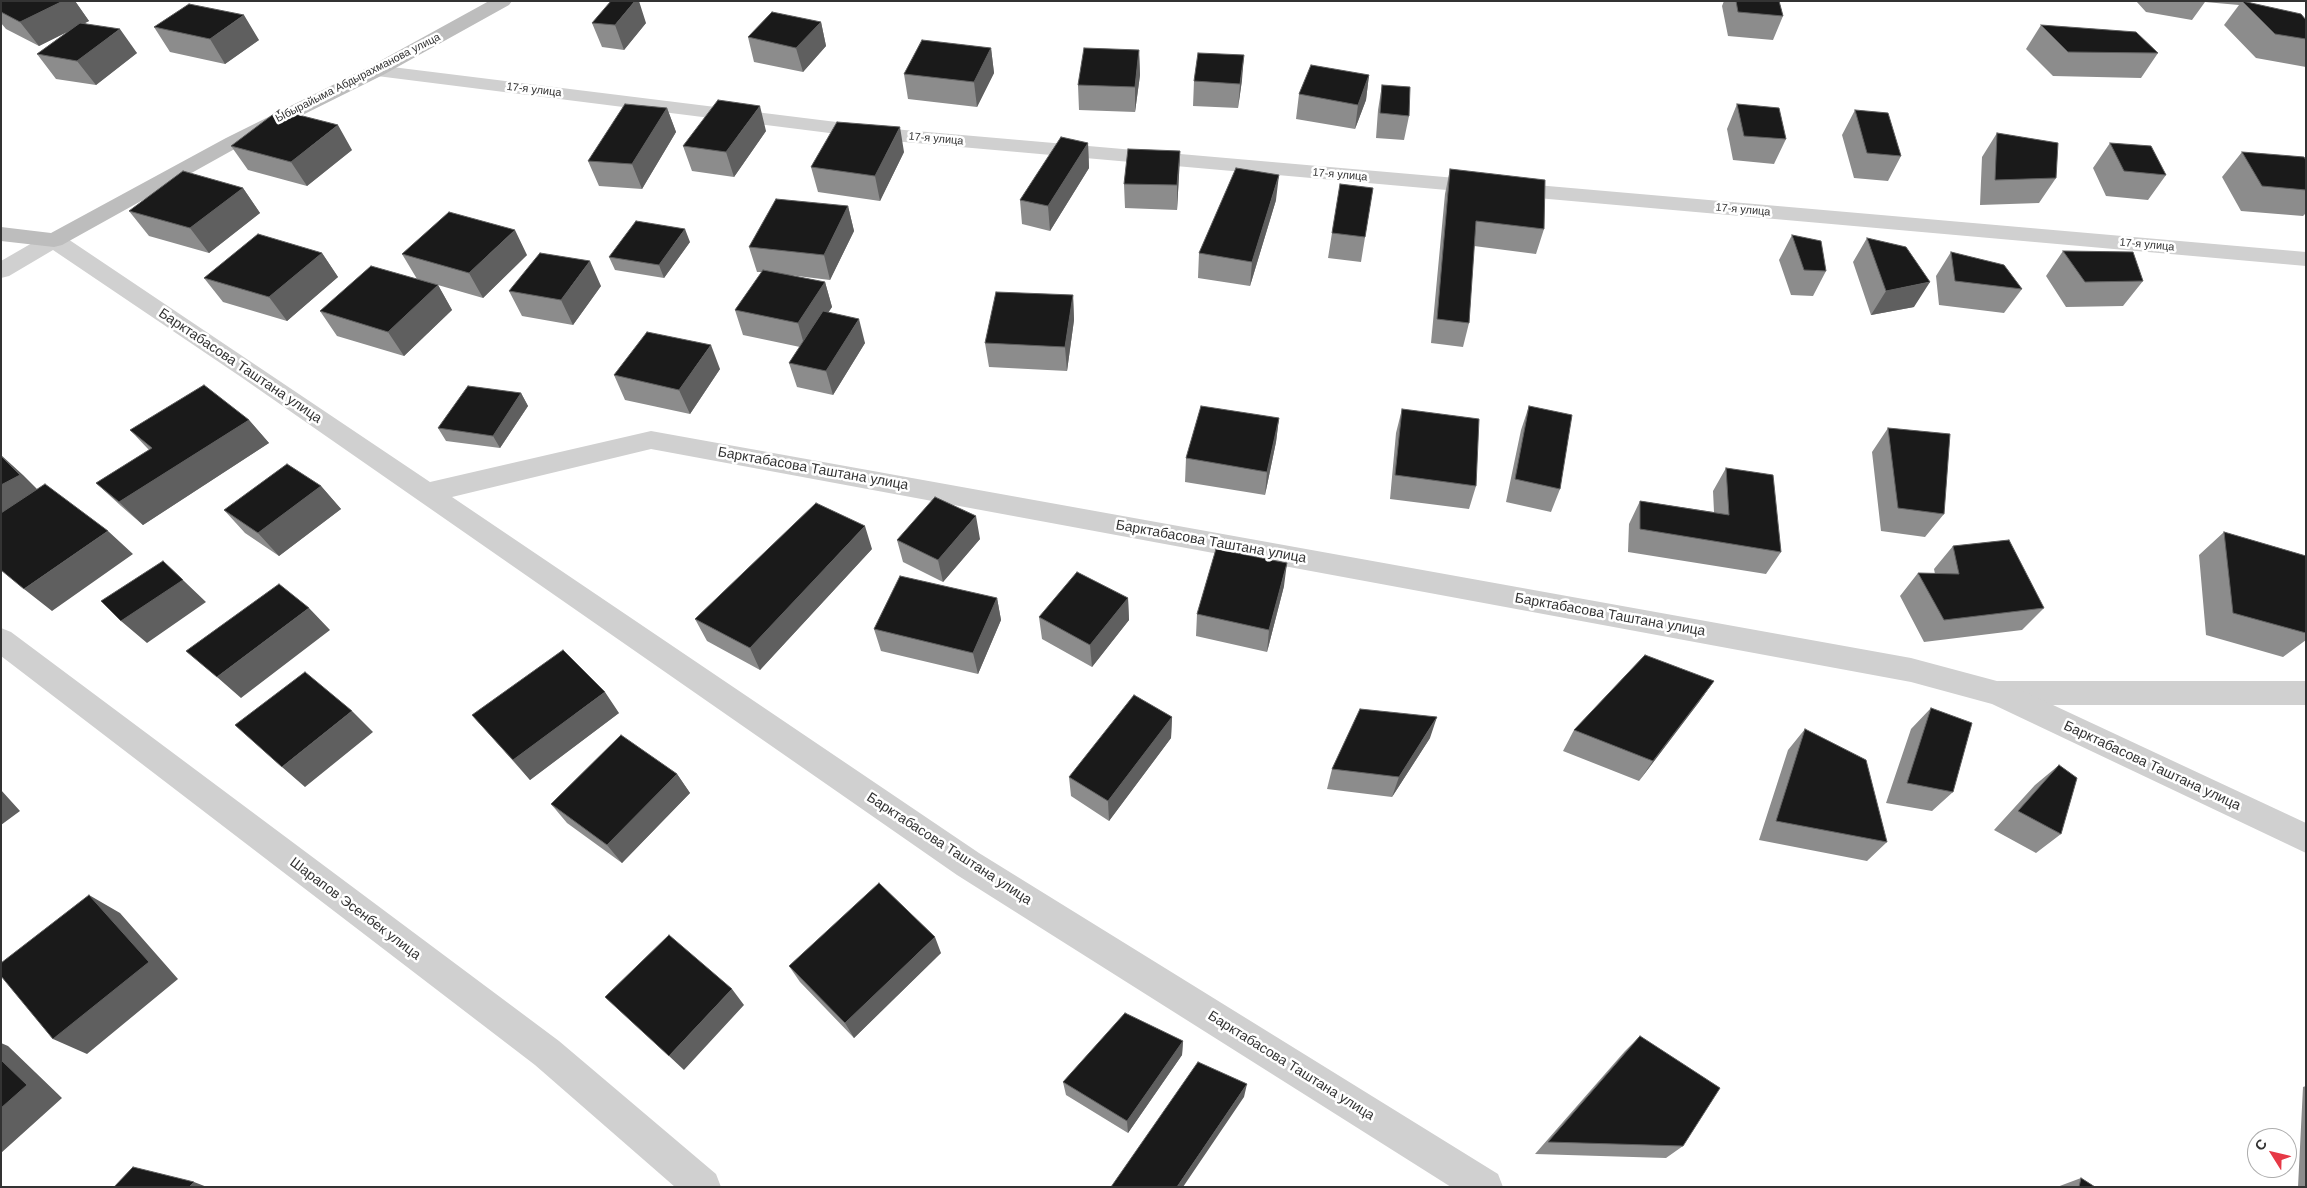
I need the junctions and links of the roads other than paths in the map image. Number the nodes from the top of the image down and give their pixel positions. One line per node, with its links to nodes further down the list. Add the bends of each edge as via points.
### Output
1 (503, 1): 2 (street, Ыбырайыма Абдырахманова улица)
2 (376, 71): 4 (street, Ыбырайыма Абдырахманова улица, via 233,142); 5 (street, 17-я улица, via 893,135)
3 (1, 234): 4 (street)
4 (54, 240): 6 (street); 7 (street, Барктабасова Таштана улица)
5 (2306, 260)
6 (1, 270)
7 (426, 492): 9 (street, Барктабасова Таштана улица, via 651,440 1911,670); 13 (street, Барктабасова Таштана улица, via 968,864)
8 (1, 640): 12 (street, Шарапов Эсенбек улица, via 547,1053)
9 (1998, 693): 10 (street, Барктабасова Таштана улица); 11 (street, Барктабасова Таштана улица)
10 (2306, 693)
11 (2306, 839)
12 (703, 1187)
13 (1485, 1187)

